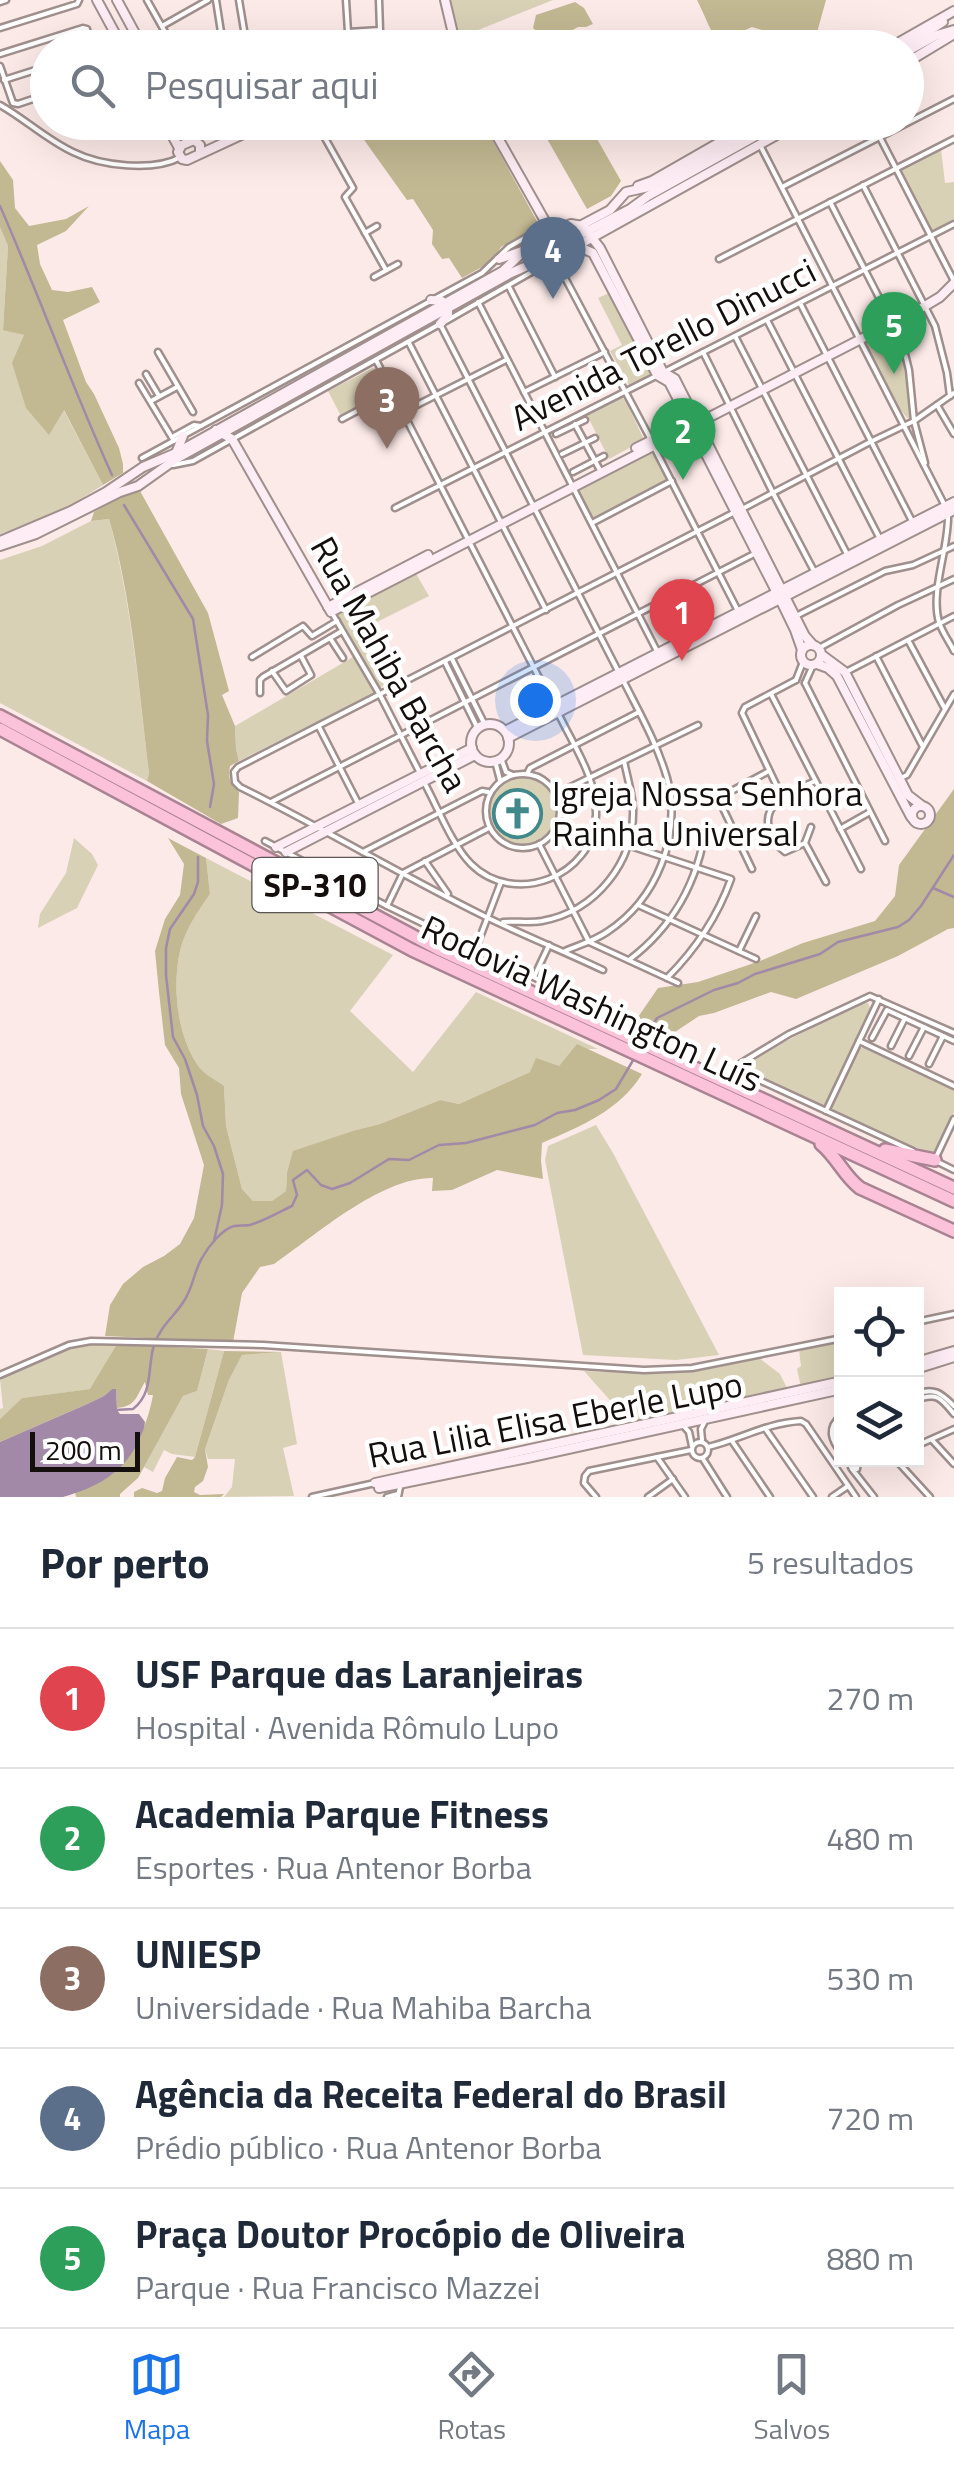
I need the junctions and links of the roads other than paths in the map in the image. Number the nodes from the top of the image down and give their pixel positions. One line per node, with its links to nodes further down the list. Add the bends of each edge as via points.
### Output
1 (79, 0): 14 (street)
2 (97, 0): 12 (street)
3 (147, 0): 13 (street)
4 (208, 0): 13 (street)
5 (216, 0): 18 (street)
6 (239, 0): 19 (street)
7 (346, 0): 20 (street)
8 (379, 0): 21 (street)
9 (444, 0): 22 (street)
10 (120, 3): 12 (street, via 116,13); 16 (street)
11 (954, 12): 23 (street); 25 (street)
12 (105, 15): 15 (street)
13 (162, 26): 17 (street)
14 (0, 28)
15 (113, 30)
16 (134, 30)
17 (164, 30)
18 (221, 30)
19 (244, 30)
20 (348, 30)
21 (380, 30)
22 (449, 30)
23 (922, 30)
24 (954, 32): 26 (street); 28 (street)
25 (924, 37)
26 (924, 41)
27 (30, 45): 29 (street)
28 (924, 52)
29 (0, 54)
30 (0, 66): 32 (street)
31 (30, 72): 32 (street)
32 (4, 80): 34 (street, via 15,104)
33 (954, 98): 36 (street)
34 (30, 99)
35 (0, 105): 37 (street)
36 (924, 113)
37 (30, 122)
38 (954, 138): 55 (street)
39 (55, 140): 53 (street, via 74,153 118,164 162,164)
40 (174, 140): 53 (street)
41 (221, 140): 51 (street)
42 (228, 140): 54 (street)
43 (326, 140): 71 (street, via 353,188 344,196)
44 (499, 140): 64 (street)
45 (724, 140): 60 (street)
46 (736, 140): 60 (street, via 658,184)
47 (749, 140): 56 (street)
48 (769, 140): 52 (street)
49 (872, 140): 59 (street)
50 (880, 140): 55 (street)
51 (197, 142): 53 (street); 54 (street)
52 (760, 145): 57 (street); 59 (street)
53 (180, 152): 54 (street, via 186,160)
54 (200, 154)
55 (895, 169): 58 (street); 72 (street)
56 (672, 183): 57 (street); 63 (street)
57 (687, 185): 70 (street)
58 (863, 185): 62 (street); 75 (street)
59 (782, 187): 65 (street)
60 (630, 190): 61 (street)
61 (621, 196): 63 (street, via 632,198); 70 (street)
62 (830, 202): 65 (street); 82 (street)
63 (630, 209): 70 (street)
64 (543, 217): 68 (street); 69 (street)
65 (798, 218): 79 (street); 86 (street)
66 (954, 224): 72 (street, Avenida Torello Dinucci)
67 (378, 226): 71 (street)
68 (539, 230): 69 (street); 74 (street); 77 (street)
69 (550, 230): 70 (street, via 571,224)
70 (590, 232): 73 (street); 74 (street); 76 (street); 107 (street)
71 (365, 233): 81 (street)
72 (930, 236): 75 (street, Avenida Torello Dinucci); 84 (street)
73 (577, 246): 78 (street); 107 (street, via 596,258)
74 (530, 248): 76 (street); 77 (street); 91 (street)
75 (898, 253): 82 (street, Avenida Torello Dinucci); 90 (street)
76 (543, 258): 78 (street); 91 (street)
77 (499, 259): 87 (street)
78 (555, 259): 85 (street); 100 (street)
79 (719, 259)
80 (398, 264): 81 (street)
81 (386, 270): 83 (street)
82 (865, 270): 86 (street, Avenida Torello Dinucci); 93 (street)
83 (374, 278)
84 (953, 279): 90 (street, via 940,297)
85 (508, 286): 88 (street); 108 (street)
86 (832, 286): 89 (street, Avenida Torello Dinucci); 97 (street)
87 (431, 300): 91 (street); 129 (street)
88 (478, 302): 94 (street); 104 (street)
89 (800, 303): 92 (street, Avenida Torello Dinucci); 102 (street)
90 (924, 304): 93 (street); 116 (street)
91 (446, 305): 94 (street, via 448,316); 95 (street); 132 (street)
92 (767, 320): 96 (street, Avenida Torello Dinucci); 105 (street)
93 (891, 321): 97 (street); 126 (street, via 909,370)
94 (436, 326): 95 (street); 98 (street); 109 (street)
95 (412, 328): 132 (street)
96 (735, 336): 101 (street, Avenida Torello Dinucci); 112 (street)
97 (858, 338): 102 (street); 130 (street)
98 (408, 342): 103 (street); 117 (street)
99 (158, 352): 111 (street)
100 (606, 352): 108 (street); 113 (street)
101 (703, 352): 107 (street, Avenida Torello Dinucci); 120 (street)
102 (826, 354): 105 (street); 137 (street)
103 (376, 360): 114 (street); 136 (street)
104 (507, 360): 109 (street); 115 (street)
105 (793, 371): 112 (street); 144 (street)
106 (146, 374): 118 (street)
107 (660, 374): 113 (street, Avenida Torello Dinucci); 127 (street, via 675,380)
108 (555, 376): 115 (street)
109 (469, 378): 117 (street); 141 (street)
110 (139, 382): 119 (street)
111 (177, 386): 118 (street); 122 (street)
112 (761, 388): 120 (street); 152 (street)
113 (626, 390): 131 (street, Avenida Torello Dinucci); 140 (street)
114 (392, 392): 123 (street); 124 (street)
115 (524, 392): 131 (street)
116 (952, 394): 121 (street)
117 (436, 396): 123 (street); 147 (street)
118 (159, 397): 119 (street)
119 (150, 401): 138 (street)
120 (728, 405): 127 (street); 158 (street)
121 (937, 406): 126 (street); 134 (street)
122 (193, 412)
123 (403, 412): 155 (street)
124 (342, 418)
125 (584, 420): 128 (street)
126 (914, 421): 130 (street); 149 (street)
127 (693, 422): 140 (street); 162 (street)
128 (575, 424): 133 (street); 139 (street)
129 (201, 426): 138 (street); 138 (street)
130 (904, 427): 137 (street); 149 (street)
131 (544, 431): 141 (street, Avenida Torello Dinucci); 156 (street)
132 (219, 432): 136 (street, Rua Mahiba Barcha); 138 (street); 146 (street)
133 (556, 434)
134 (954, 434)
135 (595, 438): 139 (street)
136 (232, 439): 146 (street, via 193,461); 182 (street, Rua Mahiba Barcha)
137 (870, 442): 144 (street); 166 (street)
138 (175, 443): 145 (street)
139 (584, 443): 142 (street); 148 (street)
140 (652, 443): 148 (street); 154 (street)
141 (506, 451): 147 (street, Avenida Torello Dinucci); 160 (street)
142 (562, 454)
143 (604, 456): 148 (street)
144 (837, 459): 152 (street); 170 (street)
145 (143, 462): 151 (street); 153 (street)
146 (168, 465): 153 (street)
147 (474, 467): 155 (street, Avenida Torello Dinucci); 164 (street)
148 (597, 468): 150 (street); 156 (street)
149 (927, 470): 163 (street)
150 (573, 472)
151 (131, 475): 157 (street); 169 (street)
152 (805, 476): 158 (street); 174 (street)
153 (148, 480): 157 (street)
154 (672, 481): 165 (street); 167 (street)
155 (440, 484): 161 (street, Avenida Torello Dinucci); 168 (street)
156 (571, 485): 160 (street); 165 (street)
157 (138, 486): 169 (street, via 36,534)
158 (772, 493): 162 (street); 177 (street)
159 (954, 502): 163 (street)
160 (532, 505): 164 (street); 180 (street)
161 (395, 508)
162 (739, 510): 167 (street); 173 (street); 181 (street)
163 (949, 510): 166 (street); 172 (street)
164 (500, 521): 168 (street); 183 (street)
165 (591, 523): 175 (street)
166 (914, 525): 170 (street)
167 (697, 531): 175 (street); 176 (street)
168 (464, 539): 182 (street); 190 (street)
169 (0, 543)
170 (882, 543): 174 (street)
171 (954, 546): 172 (street)
172 (946, 550): 179 (street); 187 (street, via 885,570)
173 (756, 553): 176 (street); 181 (street)
174 (849, 559): 177 (street)
175 (617, 573): 180 (street); 184 (street)
176 (718, 573): 184 (street); 185 (street)
177 (817, 576): 181 (street)
178 (954, 580): 179 (street)
179 (939, 587): 189 (street); 198 (street)
180 (578, 594): 183 (street); 192 (street)
181 (782, 594): 185 (street); 187 (street)
182 (330, 609): 188 (street, Rua Mahiba Barcha)
183 (546, 610): 190 (street)
184 (637, 614): 192 (street); 196 (street)
185 (740, 615): 196 (street); 207 (street)
186 (954, 616): 189 (street)
187 (793, 618): 198 (street); 198 (street, via 802,650)
188 (337, 621): 191 (street, Rua Mahiba Barcha); 200 (street, via 312,636 303,626)
189 (939, 624): 194 (street); 195 (street)
190 (514, 626): 202 (street); 204 (street)
191 (342, 630): 193 (street); 213 (street, Rua Mahiba Barcha)
192 (599, 634): 204 (street); 207 (street)
193 (330, 638): 197 (street); 201 (street)
194 (908, 640): 199 (street); 217 (street)
195 (954, 651)
196 (658, 654): 207 (street)
197 (300, 655): 205 (street); 205 (street, via 310,675 286,690)
198 (814, 656): 206 (street); 208 (street); 209 (street)
199 (876, 656): 206 (street); 228 (street)
200 (252, 657)
201 (343, 658)
202 (452, 659): 203 (street); 214 (street)
203 (445, 662): 213 (street); 215 (street)
204 (534, 667): 214 (street); 216 (street)
205 (272, 672): 210 (street, via 261,678)
206 (841, 674): 239 (street)
207 (621, 676): 216 (street); 218 (street)
208 (796, 680): 209 (street); 211 (street)
209 (805, 683): 248 (street)
210 (260, 692)
211 (771, 694): 233 (street, via 742,713); 238 (street)
212 (954, 694): 217 (street)
213 (380, 695): 221 (street); 224 (street, Rua Mahiba Barcha)
214 (470, 698): 215 (street); 222 (street)
215 (464, 702): 222 (street); 224 (street)
216 (556, 710): 225 (street); 226 (street)
217 (945, 710): 228 (street)
218 (639, 712): 226 (street); 227 (street)
219 (0, 716): 306 (highway, Rodovia Washington Luís / SP-310)
220 (698, 725): 227 (street)
221 (319, 727): 232 (street); 244 (street, via 234,772 240,786)
222 (482, 727): 225 (street, via 496,726); 229 (street, via 472,737)
223 (0, 729): 306 (highway, Rodovia Washington Luís / SP-310, via 412,950)
224 (401, 735): 232 (street); 236 (street, Rua Mahiba Barcha)
225 (506, 735): 230 (street, via 508,749)
226 (574, 745): 234 (street); 237 (street)
227 (656, 746): 231 (street); 265 (street, via 670,799)
228 (923, 747): 239 (street)
229 (473, 751): 230 (street, via 484,761); 236 (street)
230 (498, 759): 235 (street); 240 (street)
231 (624, 761): 237 (street); 261 (street, via 633,811)
232 (340, 766): 244 (street); 246 (street)
233 (769, 771): 243 (street); 268 (street, via 720,800)
234 (527, 774): 235 (street); 242 (street)
235 (512, 775): 240 (street)
236 (421, 776): 246 (street); 247 (street, Rua Mahiba Barcha)
237 (590, 778): 242 (street); 255 (street)
238 (815, 781): 243 (street); 254 (street)
239 (896, 781): 245 (street); 249 (street)
240 (500, 782): 241 (street)
241 (490, 793): 247 (street); 253 (street)
242 (556, 794): 259 (street, via 558,822)
243 (782, 797): 260 (street, via 768,821 778,848 786,852)
244 (271, 802): 252 (street)
245 (920, 806): 249 (street); 249 (street, via 929,811 928,821 918,824)
246 (361, 808): 252 (street)
247 (440, 812): 258 (street, Rua Mahiba Barcha); 264 (street)
248 (870, 812): 254 (street); 257 (street)
249 (911, 817)
250 (706, 826): 267 (street)
251 (811, 826): 260 (street)
252 (322, 828): 262 (street); 263 (street); 264 (street)
253 (489, 828): 258 (street); 259 (street, via 511,846)
254 (840, 828): 269 (street)
255 (594, 834): 261 (street); 271 (street, via 579,859)
256 (265, 841): 262 (street)
257 (886, 841)
258 (457, 844): 266 (street); 272 (street, Rua Mahiba Barcha, via 471,864)
259 (539, 844): 271 (street)
260 (806, 844): 273 (street)
261 (628, 845): 265 (street); 277 (street, via 613,876)
262 (276, 846): 263 (street)
263 (286, 852): 276 (street)
264 (363, 852): 270 (street)
265 (664, 857): 267 (street); 275 (street)
266 (424, 862): 270 (street); 274 (street)
267 (698, 868): 280 (street); 284 (street, via 731,879)
268 (752, 869)
269 (861, 869)
270 (403, 873): 274 (street); 276 (street)
271 (556, 877): 272 (street, via 524,885); 277 (street)
272 (501, 882): 279 (street)
273 (826, 882)
274 (450, 898): 279 (street)
275 (638, 905): 280 (street); 285 (street)
276 (387, 906): 287 (street)
277 (573, 910): 282 (street); 285 (street)
278 (756, 916): 289 (street)
279 (488, 918): 281 (street); 287 (street)
280 (671, 920): 284 (street); 291 (street)
281 (498, 922): 282 (street); 283 (street)
282 (529, 922): 283 (street)
283 (526, 934): 286 (street)
284 (704, 935): 289 (street); 294 (street)
285 (589, 942): 288 (street); 291 (street)
286 (550, 944): 288 (street); 293 (street)
287 (475, 950): 293 (street)
288 (563, 951): 292 (street)
289 (739, 951): 290 (street)
290 (756, 958)
291 (629, 960): 294 (street)
292 (603, 970)
293 (534, 977): 297 (street)
294 (667, 978): 295 (street)
295 (678, 983)
296 (879, 999): 300 (street); 303 (street); 311 (street, via 870,996 789,1034 740,1066)
297 (591, 1004)
298 (905, 1018): 299 (street); 302 (street, via 885,1011); 305 (street)
299 (924, 1027): 301 (street); 308 (street)
300 (954, 1033)
301 (943, 1036): 304 (street); 309 (street)
302 (872, 1038)
303 (859, 1041): 310 (street); 311 (street)
304 (954, 1041)
305 (891, 1046)
306 (633, 1047): 307 (highway, Rodovia Washington Luís / SP-310)
307 (650, 1055): 313 (highway, Rodovia Washington Luís / SP-310); 314 (highway, Rodovia Washington Luís / SP-310)
308 (910, 1056)
309 (929, 1064)
310 (954, 1086)
311 (826, 1112): 315 (street)
312 (954, 1119): 315 (street)
313 (806, 1132): 318 (highway, Rodovia Washington Luís / SP-310); 319 (highway, via 860,1188)
314 (834, 1132): 315 (highway); 317 (highway, Rodovia Washington Luís / SP-310)
315 (935, 1160): 316 (street)
316 (954, 1170)
317 (954, 1188)
318 (954, 1201)
319 (954, 1231)
320 (954, 1314): 321 (street)
321 (924, 1320)
322 (834, 1340): 325 (street, via 692,1368 644,1370 263,1344 91,1341)
323 (954, 1354): 324 (street)
324 (924, 1363)
325 (0, 1374)
326 (834, 1382): 329 (street, Rua Lilia Elisa Eberle Lupo)
327 (834, 1389): 329 (street, Rua Lilia Elisa Eberle Lupo)
328 (924, 1394): 331 (street, via 934,1390)
329 (790, 1396): 333 (street, Rua Lilia Elisa Eberle Lupo)
330 (924, 1396): 332 (street, via 936,1396)
331 (954, 1406)
332 (954, 1414)
333 (706, 1415): 334 (street, Rua Lilia Elisa Eberle Lupo); 335 (street, Rua Lilia Elisa Eberle Lupo); 340 (street)
334 (664, 1424): 335 (street, Rua Lilia Elisa Eberle Lupo); 351 (street, Rua Lilia Elisa Eberle Lupo)
335 (682, 1424): 343 (street)
336 (765, 1428): 339 (street); 350 (street, via 803,1422); 359 (street)
337 (954, 1430): 338 (street)
338 (932, 1440): 341 (street); 346 (street)
339 (732, 1441): 342 (street); 358 (street)
340 (702, 1442): 342 (street); 343 (street)
341 (924, 1443)
342 (708, 1447): 345 (street)
343 (692, 1448): 344 (street); 345 (street)
344 (658, 1457): 349 (street); 354 (street, via 591,1471 584,1478)
345 (702, 1458): 357 (street)
346 (954, 1464)
347 (856, 1467): 362 (street)
348 (902, 1467): 363 (street)
349 (673, 1479): 355 (street); 356 (street)
350 (848, 1486): 360 (street); 361 (street)
351 (399, 1488): 352 (street, Rua Lilia Elisa Eberle Lupo); 352 (street)
352 (381, 1491): 353 (street, Rua Lilia Elisa Eberle Lupo, via 355,1487)
353 (316, 1497)
354 (596, 1497)
355 (648, 1497)
356 (685, 1497)
357 (728, 1497)
358 (770, 1497)
359 (812, 1497)
360 (832, 1497)
361 (856, 1497)
362 (874, 1497)
363 (930, 1497)

